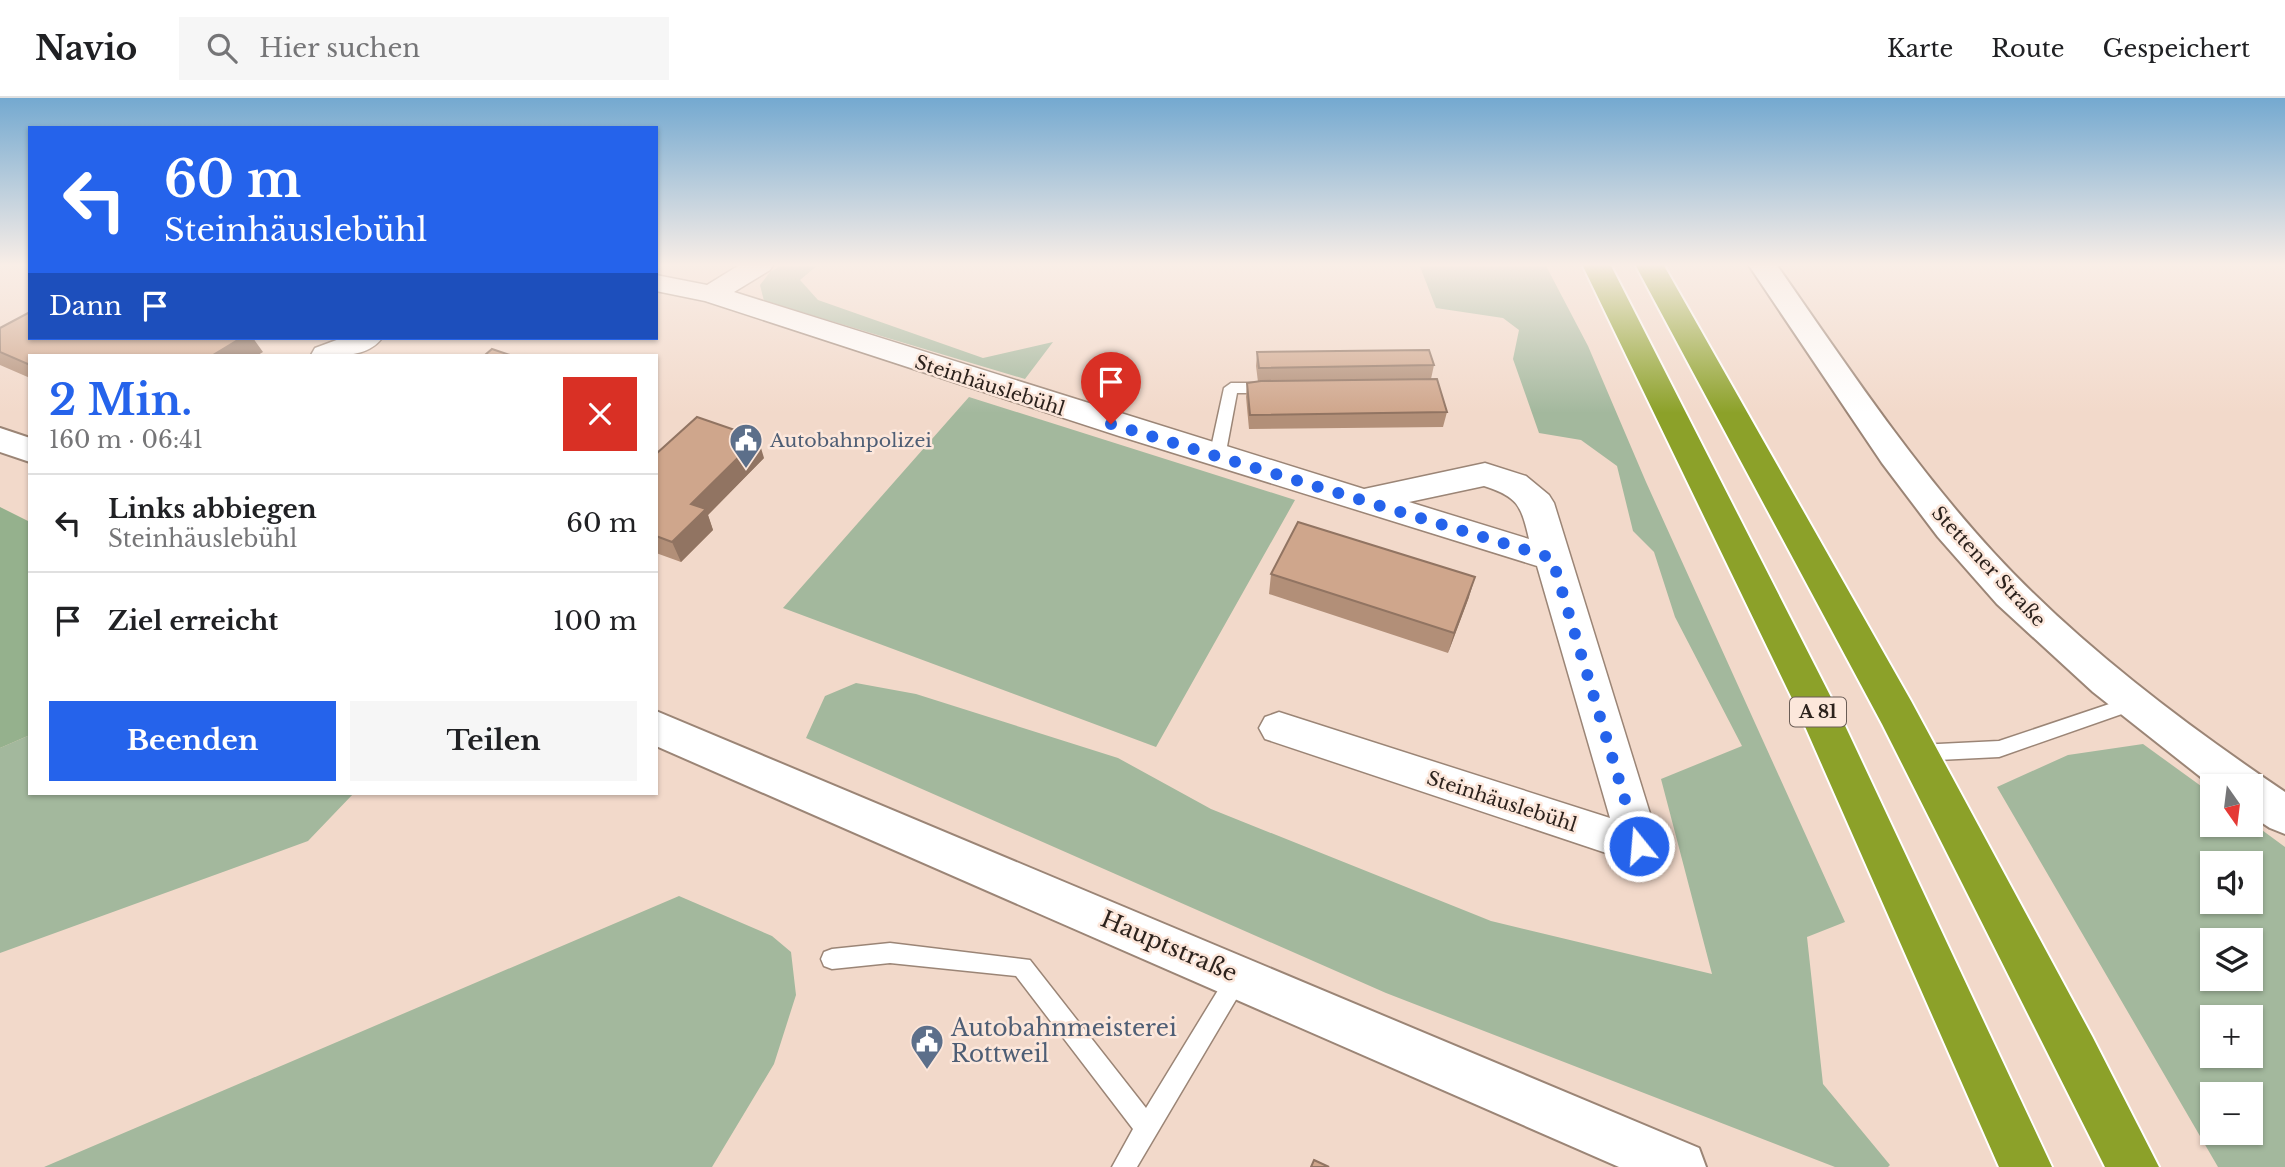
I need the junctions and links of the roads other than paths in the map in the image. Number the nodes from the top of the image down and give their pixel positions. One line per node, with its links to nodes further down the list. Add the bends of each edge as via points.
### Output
1 (773, 314): 10 (street, Steinhäuslebühl)
2 (1621, 314): 25 (highway, A 81, via 1819,715)
3 (1677, 314): 16 (highway)
4 (1796, 314): 13 (street, Stettener Straße, via 1929,502 1983,565)
5 (362, 340): 6 (street)
6 (328, 354)
7 (1284, 387): 10 (lane, via 1231,388)
8 (0, 439): 9 (street)
9 (28, 451)
10 (1217, 457): 11 (street, Steinhäuslebühl)
11 (1363, 501): 12 (street, Steinhäuslebühl); 12 (street, Steinhäuslebühl, via 1485,474 1514,484 1537,503)
12 (1552, 558): 14 (street, Steinhäuslebühl, via 1639,846)
13 (2133, 703): 16 (lane, via 1999,749); 17 (street, Stettener Straße)
14 (1279, 728)
15 (658, 729): 21 (street, Hauptstraße)
16 (1918, 753): 26 (highway)
17 (2227, 774)
18 (2263, 800): 19 (street)
19 (2285, 815)
20 (832, 959): 22 (lane, via 890,953 1021,967)
21 (1239, 976): 22 (lane); 24 (street, Hauptstraße)
22 (1147, 1128): 23 (lane)
23 (1124, 1167)
24 (1680, 1167)
25 (2026, 1167)
26 (2133, 1167)

